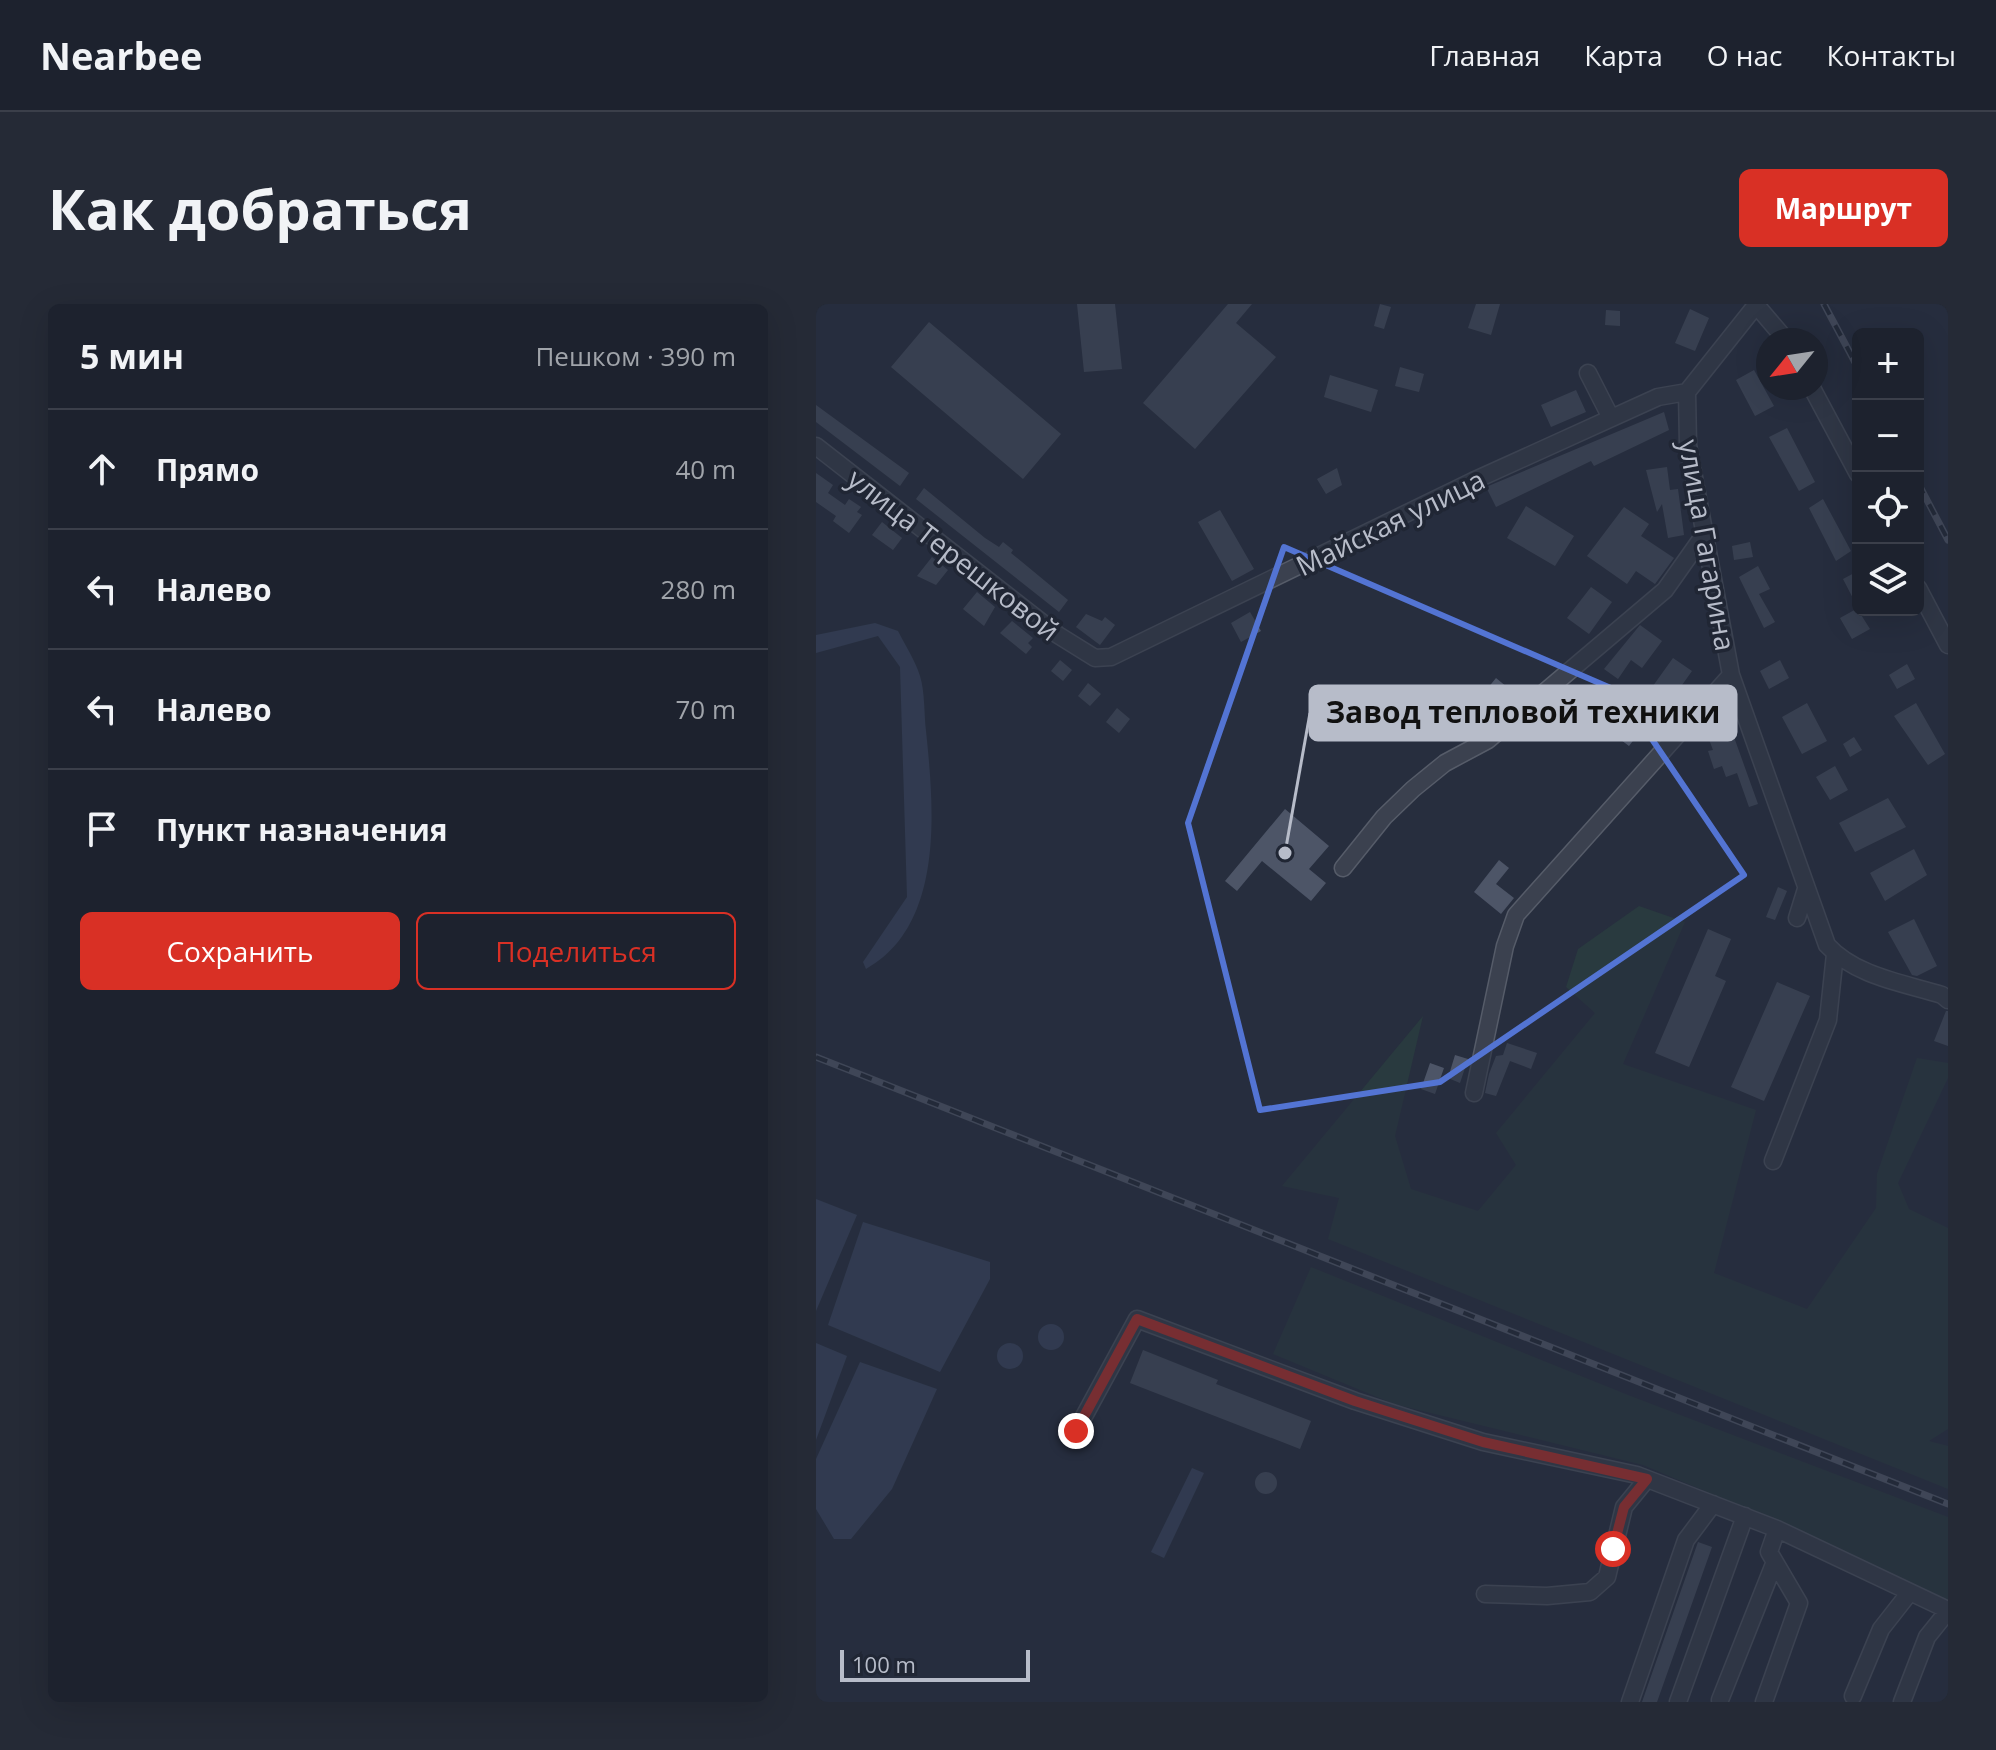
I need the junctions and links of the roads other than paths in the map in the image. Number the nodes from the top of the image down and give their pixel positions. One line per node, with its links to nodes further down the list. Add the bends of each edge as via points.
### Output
1 (1757, 305): 2 (street); 4 (street)
2 (1776, 328)
3 (1588, 373): 6 (street)
4 (1687, 392): 6 (street, Майская улица, via 1658,397); 9 (street, улица Гагарина, via 1688,445)
5 (1818, 400): 8 (street)
6 (1611, 418): 12 (street, Майская улица, via 1111,657)
7 (816, 446): 12 (street, улица Терешковой, via 1058,635)
8 (1857, 472)
9 (1706, 532): 13 (street, улица Гагарина); 14 (street, via 1665,590 1488,740 1445,763 1413,789)
10 (1924, 599): 11 (street)
11 (1948, 645)
12 (1095, 658)
13 (1731, 675): 15 (street, улица Гагарина); 19 (street, via 1516,915)
14 (1343, 868)
15 (1806, 889): 16 (street); 17 (street, улица Гагарина)
16 (1797, 918)
17 (1835, 954): 18 (street, via 1857,968); 20 (street, via 1828,1020)
18 (1946, 995)
19 (1474, 1093)
20 (1773, 1161)
21 (1076, 1431): 22 (street, via 1137,1319 1355,1401 1483,1442)
22 (1647, 1479): 23 (street); 28 (street, via 1624,1507 1607,1577 1590,1592)
23 (1713, 1504): 24 (street); 32 (street, via 1686,1540)
24 (1745, 1516): 25 (street); 33 (street)
25 (1777, 1529): 26 (street, via 1769,1552); 27 (street)
26 (1774, 1564): 31 (street); 34 (street, via 1799,1603)
27 (1910, 1592): 29 (street); 30 (street, via 1881,1629)
28 (1485, 1594)
29 (1948, 1610): 35 (street, via 1927,1637)
30 (1853, 1696)
31 (1720, 1700)
32 (1630, 1702)
33 (1678, 1702)
34 (1764, 1702)
35 (1902, 1702)

